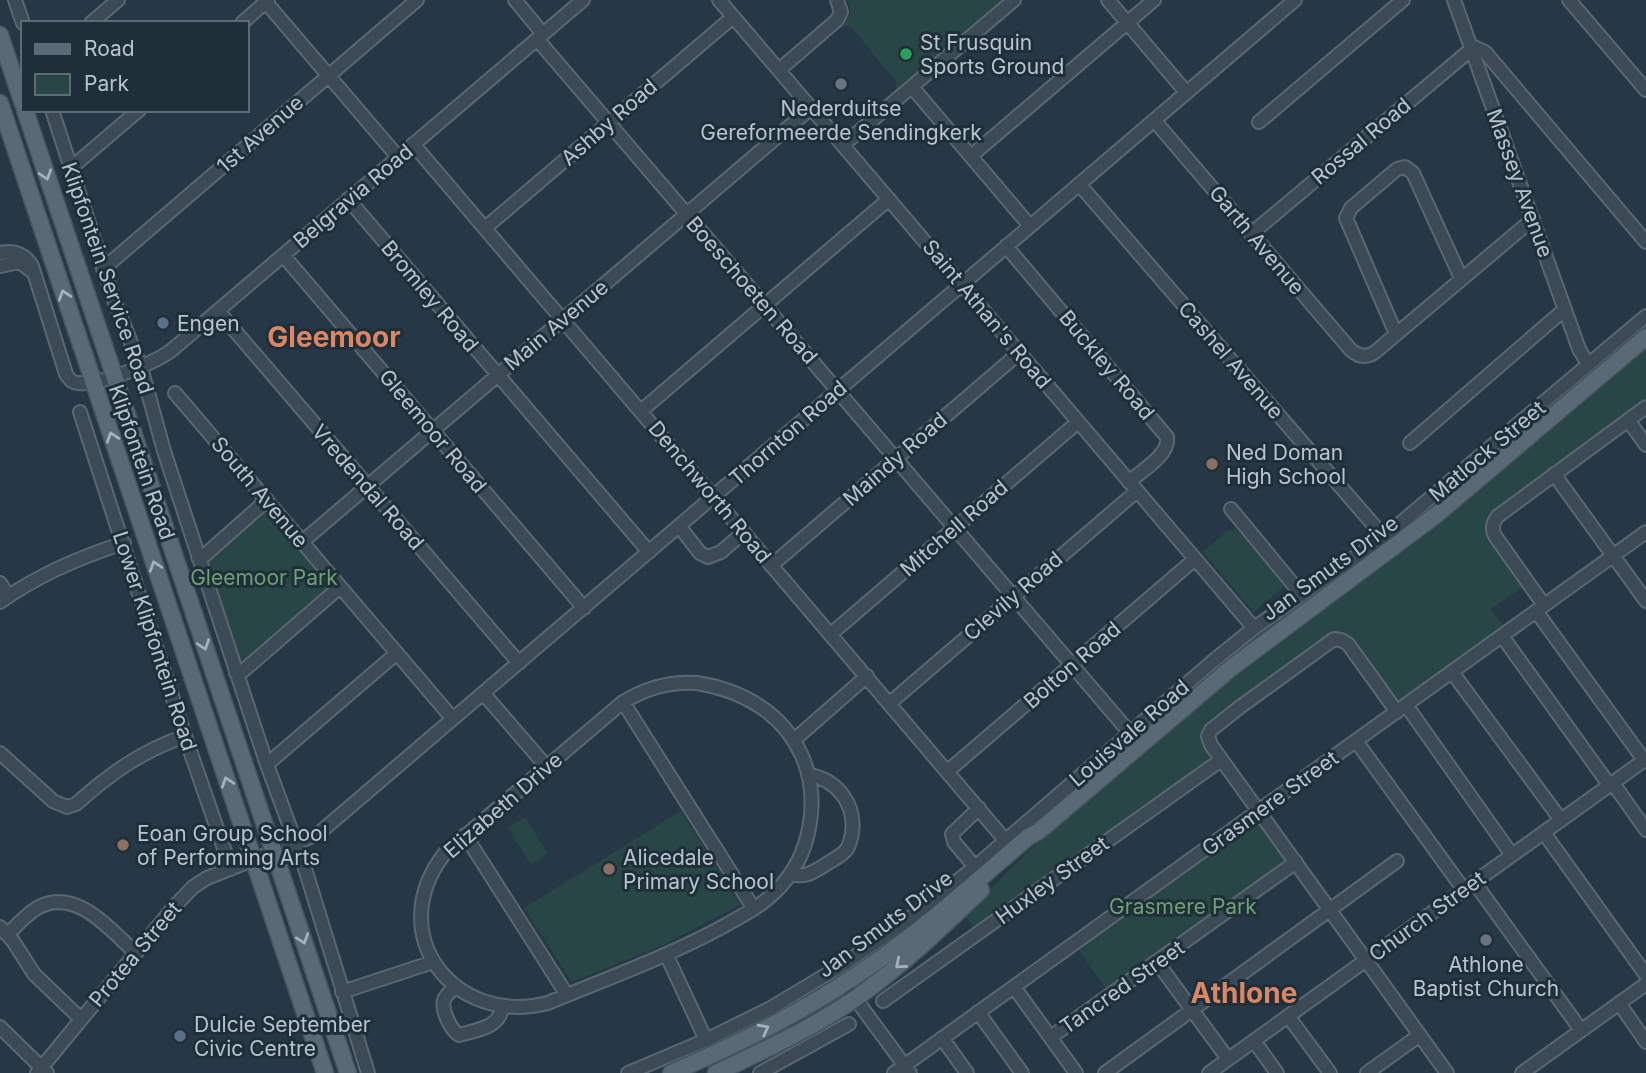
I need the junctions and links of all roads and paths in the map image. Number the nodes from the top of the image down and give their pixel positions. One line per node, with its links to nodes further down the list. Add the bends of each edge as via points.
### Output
1 (15, 0): 17 (street)
2 (118, 0): 18 (street)
3 (417, 0): 25 (street, 1st Avenue)
4 (515, 0): 22 (street, Boeschoeten Road)
5 (583, 0): 22 (street, Belgravia Road)
6 (719, 0): 16 (street, Saint Athan's Road)
7 (1014, 0): 26 (street)
8 (1108, 0): 20 (street)
9 (1154, 0): 20 (street)
10 (1295, 0): 28 (street, Thornton Road)
11 (1403, 0): 36 (street)
12 (1454, 0): 23 (street, Massey Avenue)
13 (1569, 0): 27 (street)
14 (266, 1): 19 (street); 25 (street)
15 (839, 6): 24 (street, via 837,19 828,29)
16 (733, 17): 24 (street, Saint Athan's Road); 37 (street, Ashby Road)
17 (22, 21)
18 (93, 21)
19 (244, 21)
20 (1127, 23): 28 (street); 40 (street)
21 (0, 35): 29 (main road)
22 (540, 36): 37 (street, Boeschoeten Road); 38 (street, Belgravia Road)
23 (1471, 48): 47 (street, Massey Avenue); 50 (street, Rossal Road); 51 (street, via 1485,52)
24 (779, 70): 31 (street, Saint Athan's Road)
25 (328, 76): 41 (street); 56 (street, 1st Avenue)
26 (912, 87): 39 (street); 40 (street)
27 (1646, 90)
28 (1186, 92): 35 (street, Thornton Road)
29 (21, 98)
30 (0, 103): 72 (main road, Klipfontein Road, one-way to 30)
31 (811, 108): 39 (street, Saint Athan's Road); 46 (street, Main Avenue)
32 (26, 112): 70 (main road, Klipfontein Road, one-way to 70)
33 (53, 112): 42 (street, Klipfontein Service Road)
34 (137, 112): 42 (street)
35 (1154, 120): 43 (street, Thornton Road); 50 (street, Garth Avenue)
36 (1259, 122)
37 (609, 123): 46 (street, Boeschoeten Road); 49 (street, Ashby Road)
38 (413, 144): 41 (street, Belgravia Road); 49 (street, Denchworth Road)
39 (843, 145): 45 (street, Saint Athan's Road)
40 (971, 156): 48 (street)
41 (398, 157): 44 (street, Belgravia Road)
42 (71, 168): 56 (street, Klipfontein Service Road)
43 (1079, 184): 48 (street, Thornton Road); 94 (street, Cashel Avenue)
44 (348, 199): 54 (street, Belgravia Road); 71 (street, Bromley Road)
45 (889, 199): 59 (street, Saint Athan's Road); 60 (street)
46 (687, 214): 60 (street, Boeschoeten Road); 64 (street, Main Avenue)
47 (1533, 219): 58 (street); 61 (street, Massey Avenue)
48 (1030, 226): 52 (street, Thornton Road)
49 (485, 228): 64 (street, Denchworth Road)
50 (1251, 234): 65 (street, Garth Avenue, via 1350,349 1363,356 1374,353)
51 (1646, 242)
52 (1006, 246): 59 (street, Thornton Road); 85 (street, Buckley Road, via 1167,437 1164,452)
53 (0, 253): 57 (street, via 21,254)
54 (283, 255): 62 (street, Belgravia Road); 80 (street, Gleemoor Road)
55 (0, 266): 57 (street, via 20,262)
56 (103, 269): 69 (street, Klipfontein Service Road)
57 (34, 276): 72 (street, via 68,378 81,384)
58 (1461, 278): 65 (street); 65 (street, via 1413,173 1405,167 1397,169 1347,214)
59 (961, 285): 67 (street, Saint Athan's Road); 73 (street, Thornton Road)
60 (764, 305): 73 (street, Boeschoeten Road); 76 (street)
61 (1565, 309): 68 (street, Massey Avenue); 81 (street)
62 (218, 311): 69 (street, Belgravia Road, via 168,354); 86 (street, Vredendal Road)
63 (1646, 316): 68 (street, Matlock Street)
64 (563, 319): 71 (street, Main Avenue); 76 (street, Denchworth Road)
65 (1396, 334)
66 (1646, 337): 140 (main road, Jan Smuts Drive, via 1436,515 1231,668)
67 (1019, 353): 79 (street, Saint Athan's Road); 83 (street, Maindy Road)
68 (1588, 364): 94 (street, Matlock Street)
69 (141, 367): 70 (street, Belgravia Road); 99 (street, Klipfontein Service Road)
70 (114, 375): 72 (street, Belgravia Road); 145 (main road, Klipfontein Road, one-way to 145)
71 (497, 375): 80 (street, Main Avenue); 97 (street, Bromley Road)
72 (93, 382): 147 (main road, Klipfontein Road, one-way to 72)
73 (838, 390): 83 (street, Boeschoeten Road); 87 (street, Thornton Road)
74 (175, 393): 88 (street, South Avenue)
75 (1646, 407): 78 (street)
76 (641, 411): 87 (street, Denchworth Road)
77 (80, 412): 96 (street, Lower Klipfontein Road)
78 (1628, 420): 82 (street); 84 (street)
79 (1077, 422): 85 (street, Saint Athan's Road); 91 (street, Mitchell Road)
80 (433, 431): 86 (street, Main Avenue); 108 (street, Gleemoor Road)
81 (1410, 443)
82 (1646, 445)
83 (895, 458): 91 (street, Boeschoeten Road); 101 (street, Maindy Road)
84 (1554, 474): 98 (street); 109 (street, via 1499,516 1493,526)
85 (1133, 486): 100 (street, Saint Athan's Road); 105 (street, Clevily Road)
86 (367, 487): 95 (street, Main Avenue); 114 (street, Vredendal Road)
87 (714, 496): 90 (street, Thornton Road); 92 (street, Denchworth Road)
88 (267, 500): 95 (street, South Avenue); 99 (street)
89 (1231, 509): 104 (street)
90 (679, 526): 92 (street, via 708,557); 97 (street, Thornton Road)
91 (954, 528): 105 (street, Boeschoeten Road); 111 (street, Mitchell Road)
92 (744, 532): 101 (street, Denchworth Road)
93 (1646, 532): 98 (street, Grasmere Street)
94 (1384, 537): 104 (street, Matlock Street)
95 (302, 542): 103 (street, South Avenue)
96 (124, 543): 106 (street, via 68,564); 125 (street, Lower Klipfontein Road)
97 (649, 552): 108 (street, Thornton Road)
98 (1613, 556): 107 (street); 109 (street, Grasmere Street)
99 (198, 557): 117 (street, Klipfontein Service Road)
100 (1195, 559): 110 (street, Saint Athan's Road); 115 (street, Bolton Road)
101 (772, 565): 111 (street, Denchworth Road)
102 (0, 583): 106 (street)
103 (340, 587): 113 (street, South Avenue); 117 (street)
104 (1302, 595): 110 (street, Matlock Street)
105 (1013, 596): 115 (street, Boeschoeten Road); 121 (street, Clevily Road)
106 (4, 599)
107 (1646, 601)
108 (584, 608): 114 (street, Thornton Road)
109 (1540, 608): 112 (street, Grasmere Street); 130 (street)
110 (1254, 628): 124 (street, Louisvale Road)
111 (831, 634): 118 (street, Denchworth Road)
112 (1502, 636): 116 (street, Grasmere Street); 135 (street)
113 (397, 653): 123 (street, South Avenue); 131 (street)
114 (519, 663): 119 (street, Thornton Road)
115 (1072, 665): 124 (street, Boeschoeten Road); 133 (street, Bolton Road)
116 (1452, 672): 122 (street, Grasmere Street); 138 (street)
117 (236, 673): 131 (street, Klipfontein Service Road)
118 (867, 676): 121 (street, Denchworth Road); 126 (street)
119 (483, 693): 123 (street, Thornton Road); 132 (street)
120 (623, 702): 126 (street, Elizabeth Drive, via 670,684 714,685 764,709); 132 (street, Elizabeth Drive); 154 (street)
121 (890, 703): 133 (street, Denchworth Road)
122 (1402, 708): 127 (street, Grasmere Street); 129 (street, via 1348,644 1338,639 1212,730 1209,742); 146 (street)
123 (453, 719): 144 (street, Thornton Road, via 326,827)
124 (1130, 733): 143 (street, Louisvale Road)
125 (185, 736): 128 (street, via 121,766 67,807 53,801); 151 (street, Lower Klipfontein Road)
126 (794, 740): 134 (street, Elizabeth Drive)
127 (1356, 741): 137 (street, Grasmere Street); 153 (street)
128 (0, 753)
129 (1222, 760): 137 (street); 170 (street, Huxley Street)
130 (1645, 760): 135 (street, Church Street)
131 (266, 762): 144 (street, Klipfontein Service Road)
132 (546, 766): 142 (street, Elizabeth Drive)
133 (948, 771): 136 (street, Denchworth Road)
134 (808, 775): 152 (street, Elizabeth Drive, via 808,832); 152 (street, via 829,782 850,806 850,842 841,854 809,874)
135 (1611, 784): 138 (street, Church Street); 139 (street)
136 (979, 808): 143 (street, Denchworth Road); 150 (street, via 952,834)
137 (1259, 811): 149 (street); 166 (street, Grasmere Street)
138 (1561, 820): 141 (street, Church Street)
139 (1646, 830)
140 (1039, 831): 163 (main road, Jan Smuts Drive); 169 (main road, Jan Smuts Drive, one-way to 169, via 933,936)
141 (1544, 832): 146 (street, Church Street); 162 (street)
142 (465, 835): 161 (street, Elizabeth Drive, via 439,861 424,893 422,923); 168 (street)
143 (1005, 840): 150 (street, Louisvale Road)
144 (296, 844): 145 (street, Thornton Road); 167 (street, Klipfontein Service Road)
145 (273, 853): 147 (street, Thornton Road); 190 (main road, Klipfontein Road, one-way to 190)
146 (1512, 855): 153 (street, Church Street)
147 (253, 860): 151 (street, Protea Street); 189 (main road, Klipfontein Road)
148 (1397, 861): 155 (street)
149 (1296, 862): 155 (street); 160 (street, Tancred Street)
150 (975, 867): 183 (street, Louisvale Road, via 844,964)
151 (231, 869): 157 (street, Protea Street, via 192,887)
152 (790, 874): 154 (street, Elizabeth Drive)
153 (1469, 886): 159 (street, Church Street); 179 (street)
154 (754, 909): 158 (street, Elizabeth Drive)
155 (1330, 910): 159 (street); 173 (street)
156 (4, 930): 157 (street, via 48,903 70,903 83,908); 176 (street, via 34,974)
157 (136, 953): 176 (street, Protea Street)
158 (667, 956): 168 (street, Elizabeth Drive); 183 (street)
159 (1366, 960): 175 (street, Church Street); 180 (street)
160 (1157, 961): 173 (street); 181 (street, Tancred Street)
161 (433, 962): 165 (street, Elizabeth Drive); 167 (street)
162 (1646, 975)
163 (844, 983): 169 (street); 193 (main road, Jan Smuts Drive, one-way to 163, via 752,1035)
164 (1646, 984): 171 (street)
165 (456, 987): 172 (street, Elizabeth Drive); 172 (street, via 443,1005 452,1031 459,1035 497,1022)
166 (1014, 987): 174 (street, Grasmere Street); 181 (street)
167 (342, 992): 191 (street, Klipfontein Service Road)
168 (567, 995): 172 (street, Elizabeth Drive, via 531,1007)
169 (855, 999): 187 (street); 194 (main road, Jan Smuts Drive)
170 (883, 1001)
171 (1619, 1003): 179 (street); 185 (street)
172 (502, 1007)
173 (1193, 1010): 186 (street); 199 (street)
174 (978, 1012): 182 (street, Grasmere Street); 197 (street)
175 (1288, 1016): 184 (street, Church Street); 202 (street)
176 (81, 1019): 188 (street, Protea Street)
177 (849, 1024): 195 (street)
178 (0, 1027): 188 (street)
179 (1581, 1030): 205 (street)
180 (1420, 1035): 203 (street); 204 (street)
181 (1051, 1037): 198 (street)
182 (942, 1038): 187 (street, Grasmere Street); 196 (street)
183 (706, 1040): 192 (street, Louisvale Road)
184 (1254, 1041): 186 (street, Church Street); 201 (street)
185 (1646, 1042)
186 (1228, 1059): 200 (street, Church Street)
187 (903, 1070)
188 (42, 1071)
189 (325, 1073)
190 (348, 1073)
191 (368, 1073)
192 (628, 1073)
193 (671, 1073)
194 (716, 1073)
195 (760, 1073)
196 (967, 1073)
197 (1022, 1073)
198 (1076, 1073)
199 (1105, 1073)
200 (1209, 1073)
201 (1277, 1073)
202 (1330, 1073)
203 (1367, 1073)
204 (1447, 1073)
205 (1522, 1073)

